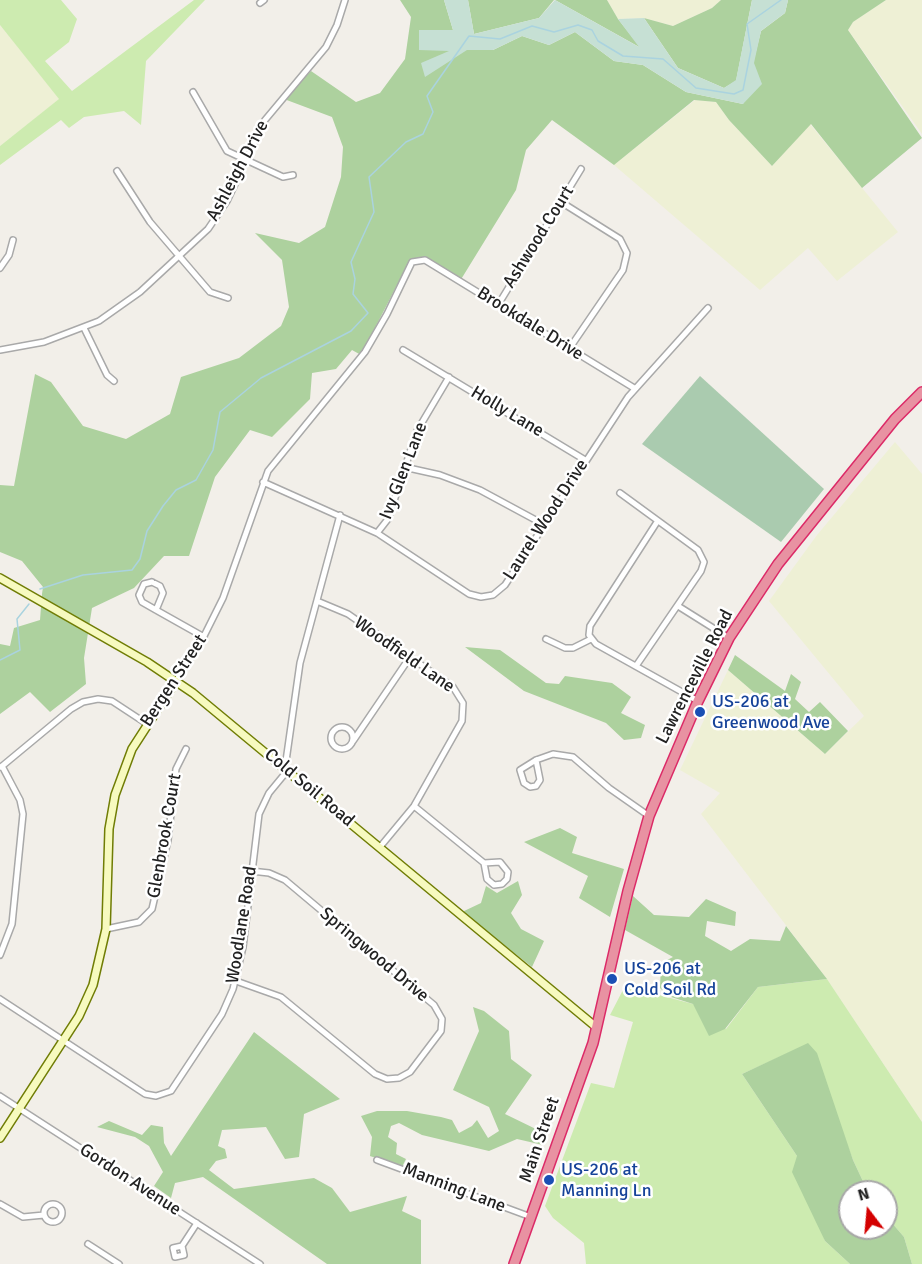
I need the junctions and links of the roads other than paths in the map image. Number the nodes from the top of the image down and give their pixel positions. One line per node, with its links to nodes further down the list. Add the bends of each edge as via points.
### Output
1 (345, 0): 3 (street, Ashleigh Drive, via 326,47 272,109)
2 (193, 92): 3 (street, via 222,146)
3 (244, 161): 6 (street, via 283,177); 9 (street, Ashleigh Drive, via 216,219)
4 (581, 169): 7 (street, Ashwood Court)
5 (117, 171): 9 (street, via 150,222)
6 (293, 175)
7 (561, 202): 13 (street, Ashwood Court); 16 (street, via 620,239 627,254 623,270)
8 (13, 240): 11 (street)
9 (179, 256): 12 (street, via 210,292); 15 (street, Ashleigh Drive, via 127,303)
10 (425, 260): 13 (street, Brookdale Drive); 25 (street, Bergen Street, via 415,260 409,266 364,352 279,455)
11 (0, 268)
12 (228, 298)
13 (498, 305): 16 (street, Brookdale Drive)
14 (708, 308): 21 (street, Laurel Wood Drive)
15 (84, 328): 17 (street, Ashleigh Drive, via 44,342); 20 (street, via 106,375)
16 (569, 349): 21 (street, Brookdale Drive)
17 (0, 350)
18 (403, 350): 19 (street, Holly Lane)
19 (449, 377): 23 (street, Holly Lane); 24 (street, Ivy Glen Lane, via 417,431)
20 (114, 381)
21 (634, 388): 23 (street, Laurel Wood Drive)
22 (922, 392): 38 (highway, Lawrenceville Road, via 895,419 778,564)
23 (585, 460): 29 (street, Laurel Wood Drive)
24 (404, 467): 29 (street, via 480,490); 30 (street, Ivy Glen Lane, via 388,519)
25 (262, 482): 27 (street, Laurel Wood Drive); 35 (street, Bergen Street, via 231,579)
26 (620, 493): 28 (street)
27 (340, 515): 30 (street, Laurel Wood Drive); 32 (street)
28 (657, 522): 33 (street, via 703,556 702,569); 37 (street, via 590,626)
29 (543, 525): 30 (street, Laurel Wood Drive, via 502,588 481,597 469,594)
30 (377, 533)
31 (0, 578): 41 (street, Cold Soil Road)
32 (317, 601): 39 (street, Woodfield Lane, via 348,614); 48 (street, via 295,688)
33 (678, 606): 38 (street); 40 (street)
34 (156, 610): 34 (street, via 140,599 141,587 148,583 156,583 162,589 163,597); 35 (street)
35 (204, 637): 41 (street, Bergen Street)
36 (546, 639): 37 (street, via 573,648)
37 (591, 639): 40 (street)
38 (729, 639): 42 (highway, Lawrenceville Road)
39 (410, 657): 44 (street); 49 (street, Woodfield Lane, via 453,687 464,708 462,721)
40 (636, 666): 42 (street)
41 (176, 681): 43 (street, Bergen Street); 48 (street, Cold Soil Road)
42 (698, 701): 50 (highway, Lawrenceville Road)
43 (147, 724): 47 (street, via 112,701 83,702); 54 (street, Bergen Street, via 126,763 112,810)
44 (353, 741): 44 (street, via 346,728 338,727 331,736 332,743 339,748 346,748)
45 (186, 749): 54 (street, Glenbrook Court, via 176,769 168,840 152,909 139,922)
46 (536, 760): 46 (street, via 540,780 530,787 524,783 520,770); 50 (street, via 553,754 573,757 609,789)
47 (1, 767): 55 (street, via 20,800 23,814 12,924)
48 (287, 769): 51 (street, Cold Soil Road); 53 (street, Woodlane Road, via 259,814)
49 (414, 806): 51 (street, Woodfield Lane); 52 (street)
50 (649, 816): 58 (highway, Lawrenceville Road)
51 (380, 847): 58 (street, Cold Soil Road)
52 (483, 863): 52 (street, via 487,879 494,885 507,879 508,872 500,862)
53 (251, 871): 56 (street, Woodlane Road); 56 (street, Springwood Drive, via 285,880 425,998 440,1014 441,1031 410,1072 387,1079 375,1074 281,997)
54 (106, 929): 59 (street, Bergen Street, via 93,985 80,1016)
55 (0, 955)
56 (236, 981): 59 (street, Woodlane Road, via 222,1014 175,1087 161,1096 145,1094)
57 (0, 999): 59 (street, Woodlane Road)
58 (596, 1027): 66 (highway, Main Street)
59 (63, 1041): 61 (street, Bergen Street)
60 (0, 1096): 61 (street, Gordon Avenue)
61 (20, 1107): 62 (street, Bergen Street); 67 (street, Gordon Avenue)
62 (0, 1138)
63 (377, 1160): 66 (street, Manning Lane)
64 (0, 1204): 65 (street, via 23,1217)
65 (44, 1215)
66 (531, 1217): 72 (highway, Main Street)
67 (198, 1223): 69 (street); 71 (street, Gordon Avenue)
68 (88, 1244): 70 (street)
69 (182, 1246)
70 (119, 1264)
71 (260, 1264)
72 (514, 1264)

